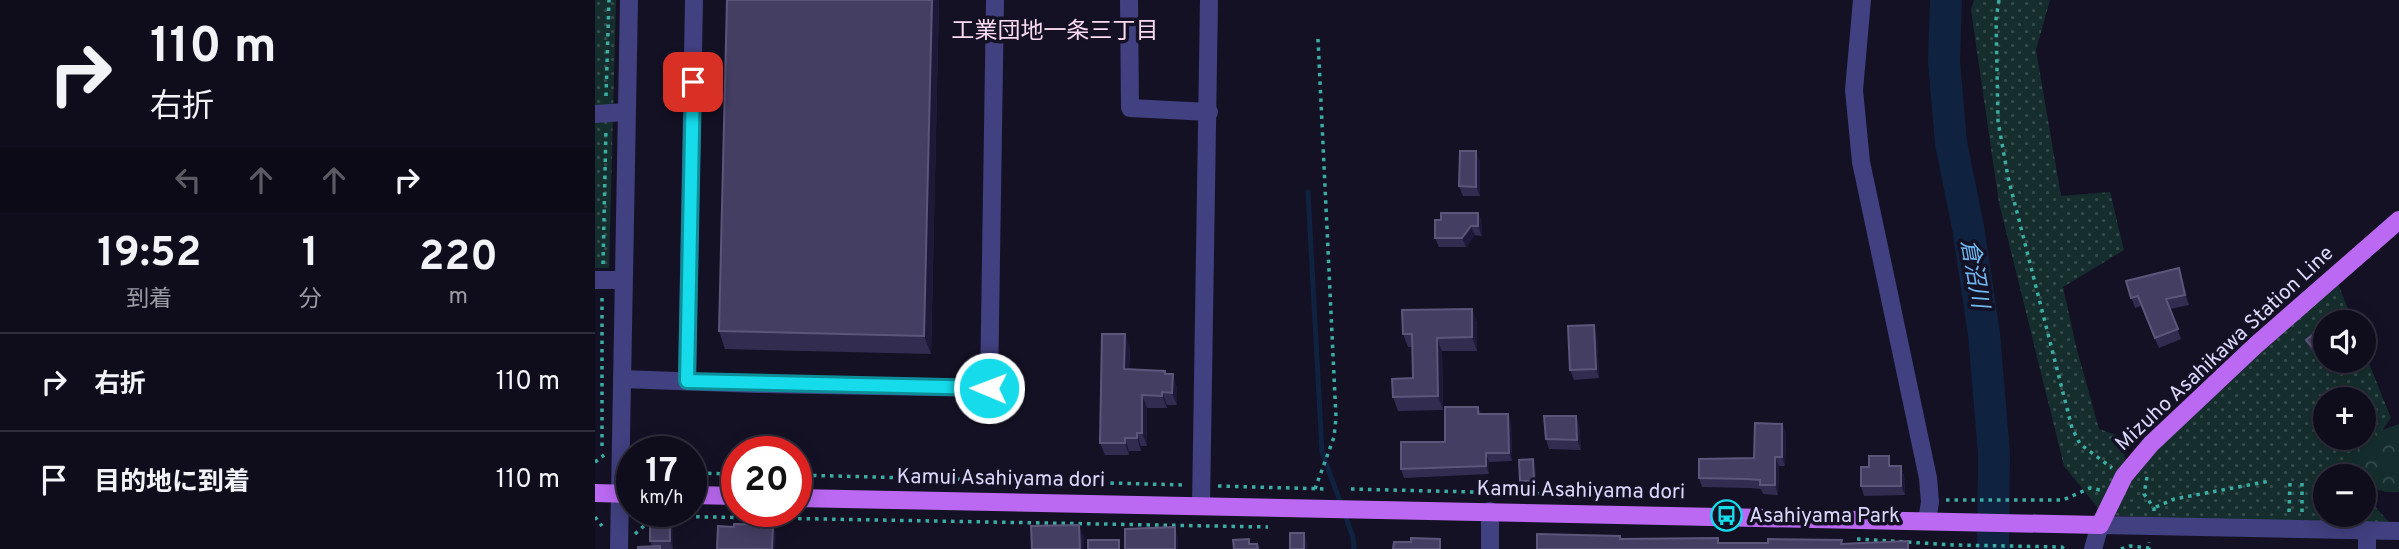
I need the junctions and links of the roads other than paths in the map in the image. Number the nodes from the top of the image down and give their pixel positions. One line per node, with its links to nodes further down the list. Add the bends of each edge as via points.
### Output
1 (629, 0): 7 (street)
2 (694, 0): 14 (street)
3 (995, 0): 14 (street, via 989,388)
4 (1129, 0): 8 (street, via 1130,108)
5 (1209, 0): 8 (street)
6 (1862, 0): 21 (street, via 1854,90 1861,162 1928,478)
7 (626, 112): 9 (street); 12 (street)
8 (1209, 112): 19 (street)
9 (600, 113)
10 (2399, 220): 22 (main road, Mizuho Asahikawa Station Line, via 2151,444 2124,476)
11 (599, 280): 12 (street)
12 (623, 280): 13 (street)
13 (622, 379): 14 (street); 15 (street)
14 (687, 381)
15 (624, 436)
16 (595, 494): 17 (main road)
17 (616, 494)
18 (812, 498): 19 (main road, Kamui Asahiyama dori)
19 (1201, 506): 20 (main road, Kamui Asahiyama dori)
20 (1490, 511): 21 (main road, Kamui Asahiyama dori); 27 (street)
21 (1927, 520): 22 (main road, Kamui Asahiyama dori)
22 (2100, 525): 24 (street); 28 (street)
23 (622, 527): 26 (street)
24 (2367, 530): 25 (street); 29 (street)
25 (2399, 531)
26 (619, 549)
27 (1490, 549)
28 (2093, 549)
29 (2367, 549)

